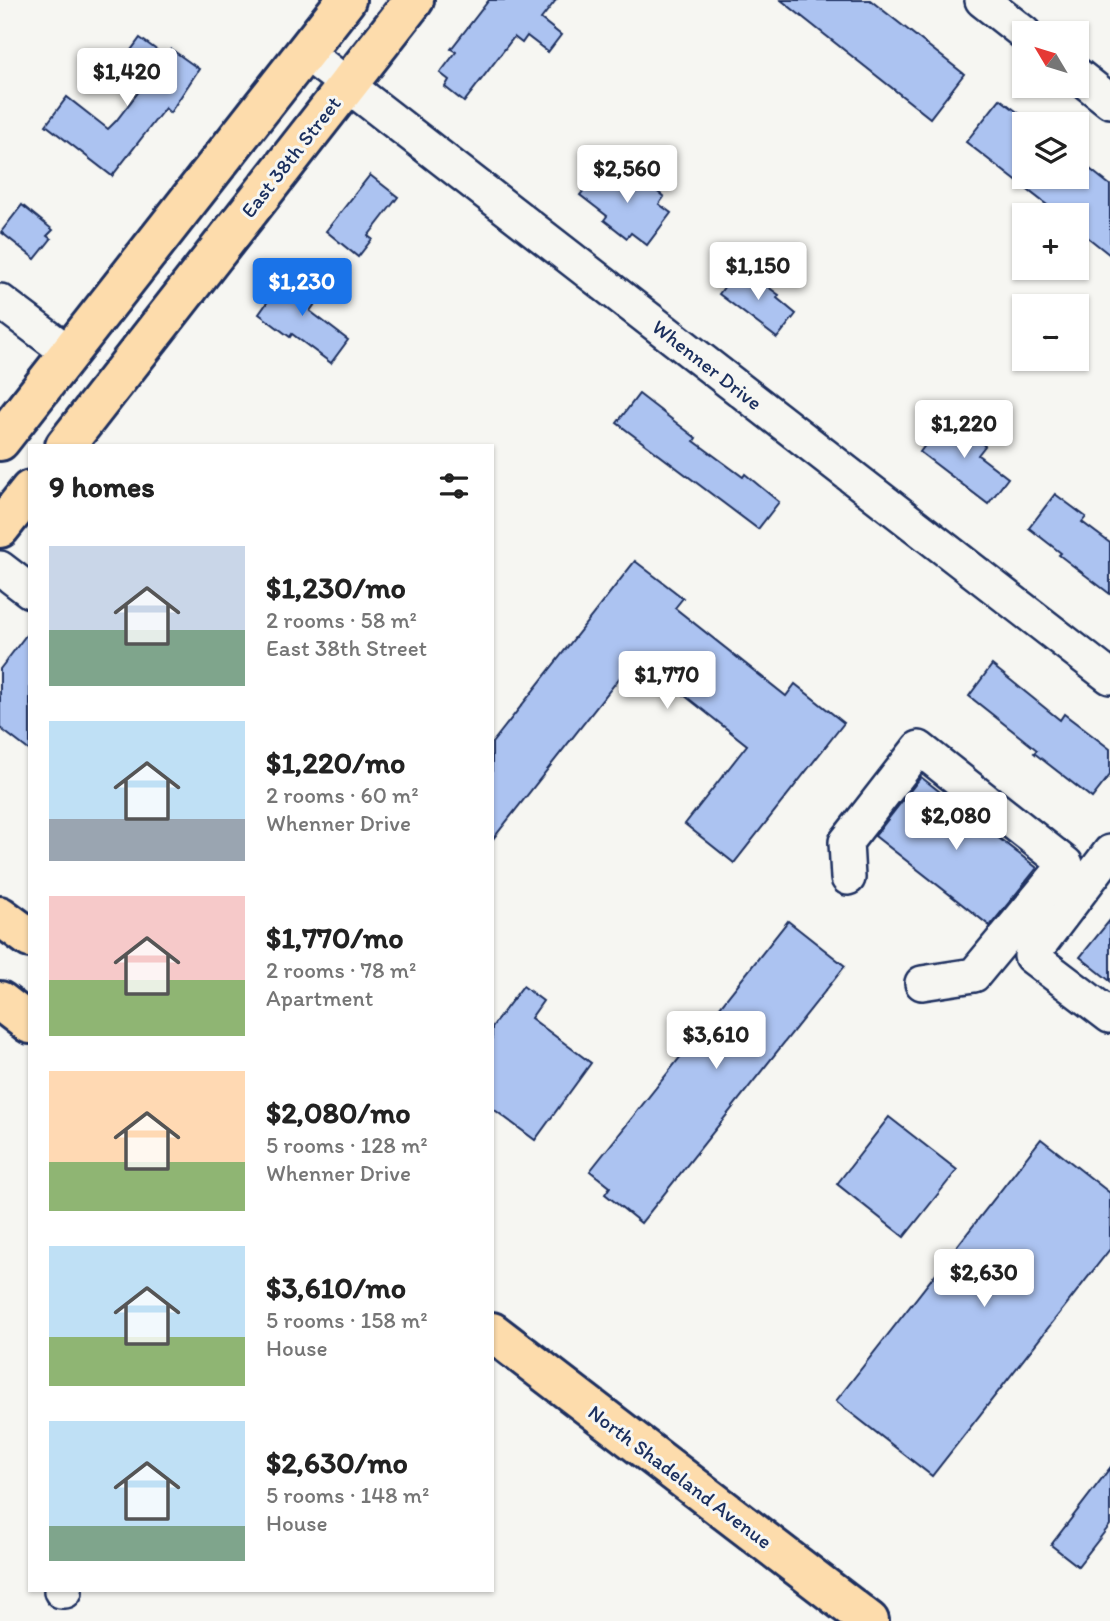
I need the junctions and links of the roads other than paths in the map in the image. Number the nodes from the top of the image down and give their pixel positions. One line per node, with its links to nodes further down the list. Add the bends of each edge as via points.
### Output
1 (346, 0): 5 (main road)
2 (982, 0): 4 (street)
3 (402, 4): 7 (main road, East 38th Street)
4 (1012, 24)
5 (305, 52): 7 (street, Whenner Drive); 10 (main road)
6 (1089, 84): 8 (street)
7 (346, 86): 12 (main road, East 38th Street); 17 (street, Whenner Drive)
8 (1110, 101)
9 (0, 300): 10 (street)
10 (69, 353): 11 (main road)
11 (0, 440)
12 (67, 444)
13 (28, 493): 14 (main road)
14 (0, 528)
15 (0, 568): 16 (street)
16 (28, 589)
17 (1110, 677)
18 (1110, 852): 24 (street, via 1031,956)
19 (848, 878): 22 (street, via 846,842 919,748 1066,864 974,975)
20 (0, 916): 21 (main road)
21 (28, 937)
22 (922, 983)
23 (0, 1001): 25 (main road)
24 (1110, 1016)
25 (28, 1022)
26 (494, 1334): 27 (main road, North Shadeland Avenue)
27 (859, 1618)

